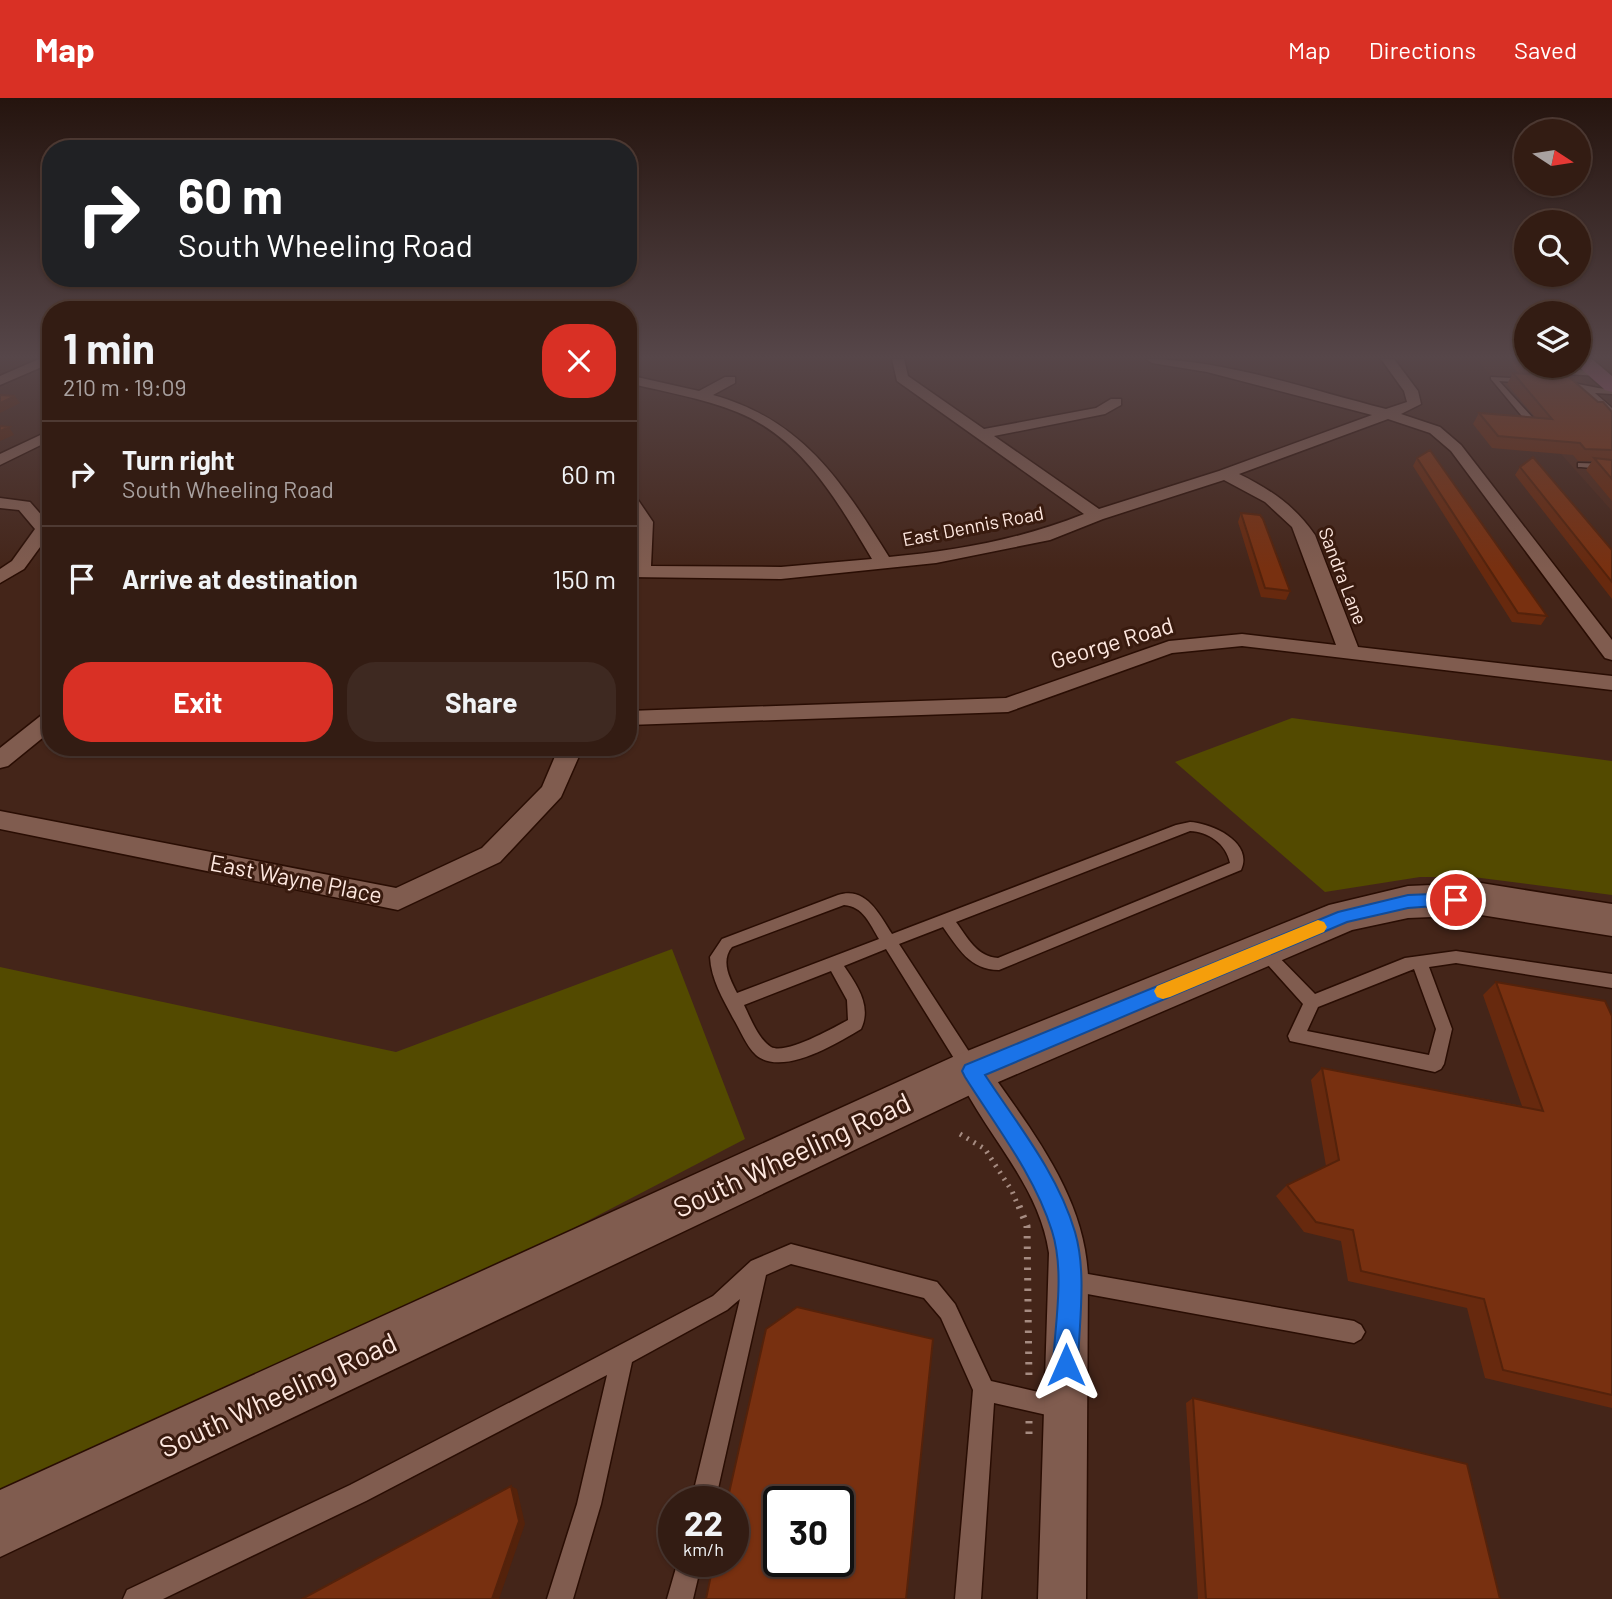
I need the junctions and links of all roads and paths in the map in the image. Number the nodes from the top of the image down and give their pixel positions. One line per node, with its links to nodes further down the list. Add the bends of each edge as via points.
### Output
1 (775, 429): 18 (street, via 808,453 840,492)
2 (974, 429): 6 (street)
3 (1007, 429): 6 (street)
4 (1351, 429): 11 (street, East Dennis Road)
5 (1432, 429): 22 (street, via 1456,448)
6 (981, 434): 14 (street)
7 (42, 439): 8 (street)
8 (0, 460)
9 (1581, 465): 10 (lane)
10 (1612, 467)
11 (1225, 474): 14 (street, East Dennis Road); 21 (street, Sandra Lane, via 1269,496 1297,520)
12 (0, 503): 15 (street, via 24,506)
13 (637, 512): 17 (street, via 644,523)
14 (1097, 515): 18 (street, East Dennis Road, via 1044,536 936,558)
15 (42, 526)
16 (42, 531): 20 (street, via 18,565)
17 (637, 561)
18 (884, 563): 19 (street, East Dennis Road, via 781,573)
19 (637, 572)
20 (0, 576)
21 (1349, 651): 23 (street, George Road); 24 (street, George Road, via 1242,640 1169,647 1008,705)
22 (1612, 654)
23 (1612, 682)
24 (637, 718)
25 (42, 726): 27 (street)
26 (567, 756): 28 (street, East Wayne Place, via 552,792 492,855 398,899)
27 (0, 760)
28 (0, 820)
29 (946, 920): 29 (lane, via 1189,825 1213,832 1237,861 1236,866 999,964 983,963 974,956); 31 (lane)
30 (1612, 920): 32 (main road, South Wheeling Road, via 1481,898 1408,902 1344,916)
31 (889, 942): 34 (lane); 36 (lane, via 867,907 844,899 727,943 718,953 718,965); 38 (lane)
32 (1263, 950): 37 (lane); 38 (main road, South Wheeling Road)
33 (1419, 962): 35 (lane, via 1456,957); 37 (lane); 37 (lane, via 1444,1029 1436,1064 1296,1036)
34 (834, 963): 36 (lane); 36 (lane, via 856,1002 859,1015 855,1024 789,1053 776,1056 757,1045)
35 (1612, 981)
36 (735, 1002)
37 (1312, 1002)
38 (972, 1071): 41 (street, via 1045,1185 1064,1233); 48 (main road, South Wheeling Road)
39 (960, 1133): 45 (path, via 985,1149 1012,1191 1027,1226)
40 (758, 1268): 43 (lane, via 720,1303); 44 (lane, via 791,1254 930,1289 948,1311); 47 (lane)
41 (1069, 1281): 42 (lane); 45 (street)
42 (1353, 1332)
43 (623, 1355): 50 (lane, via 358,1493); 51 (lane, via 589,1504)
44 (984, 1390): 45 (lane); 53 (lane)
45 (1047, 1404): 46 (path); 54 (street)
46 (1029, 1448)
47 (708, 1486)
48 (0, 1524)
49 (686, 1577): 52 (lane)
50 (136, 1599)
51 (560, 1599)
52 (680, 1599)
53 (968, 1599)
54 (1062, 1599)

